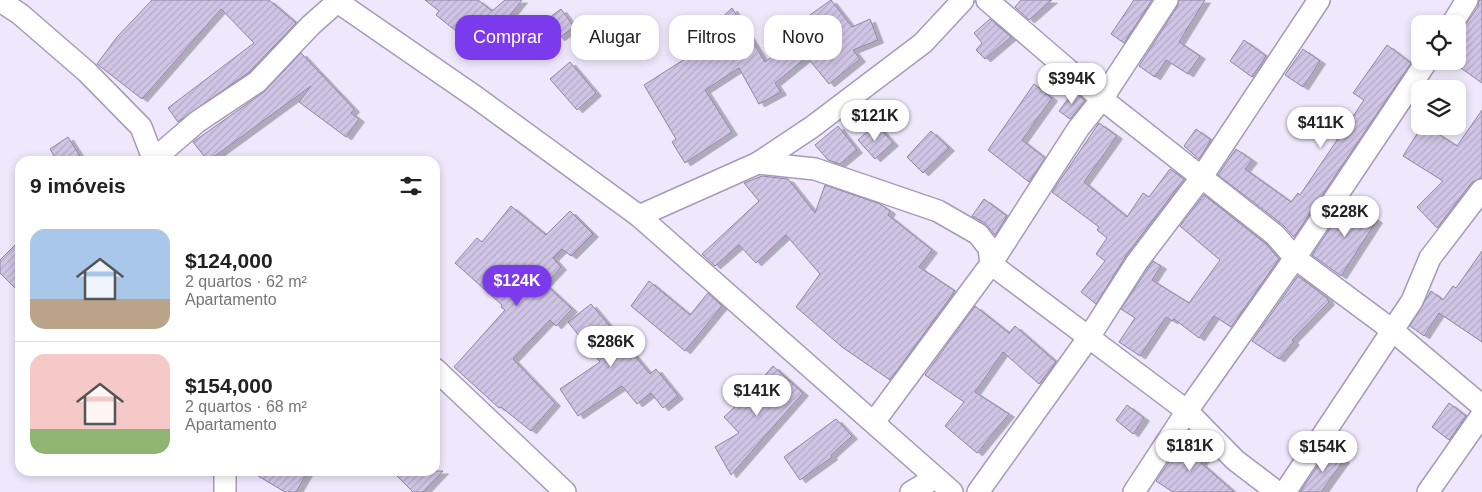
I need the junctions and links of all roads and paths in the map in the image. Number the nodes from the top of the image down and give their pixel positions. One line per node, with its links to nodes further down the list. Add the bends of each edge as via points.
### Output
1 (0, 0): 11 (street, via 88,72 141,127)
2 (963, 0): 13 (street, via 923,43 859,93)
3 (987, 0): 10 (street)
4 (1167, 0): 10 (street)
5 (1319, 0): 14 (street)
6 (1467, 0): 8 (street)
7 (336, 1): 12 (street, via 257,82 197,122); 16 (street)
8 (1458, 15)
9 (1421, 70): 17 (street)
10 (1102, 99): 14 (street); 18 (street, via 1078,129)
11 (152, 156)
12 (159, 156)
13 (758, 163): 16 (street); 18 (street, via 815,169 938,211 978,234 989,248)
14 (1201, 178): 17 (street, via 1276,235); 20 (street, via 1137,262)
15 (1482, 190): 19 (street, via 1430,258 1412,301)
16 (639, 216): 25 (street)
17 (1296, 258): 19 (street); 23 (street)
18 (992, 264): 20 (street); 25 (street)
19 (1392, 330): 22 (street); 35 (street)
20 (1089, 337): 23 (street); 32 (street)
21 (440, 374): 29 (street)
22 (1482, 406)
23 (1187, 411): 33 (street); 34 (street, via 1235,460)
24 (1482, 415): 36 (street)
25 (874, 422): 27 (street)
26 (225, 476): 28 (street)
27 (935, 478): 30 (street); 31 (street)
28 (225, 492)
29 (565, 492)
30 (911, 492)
31 (952, 492)
32 (978, 492)
33 (1134, 492)
34 (1277, 492)
35 (1285, 492)
36 (1428, 492)

